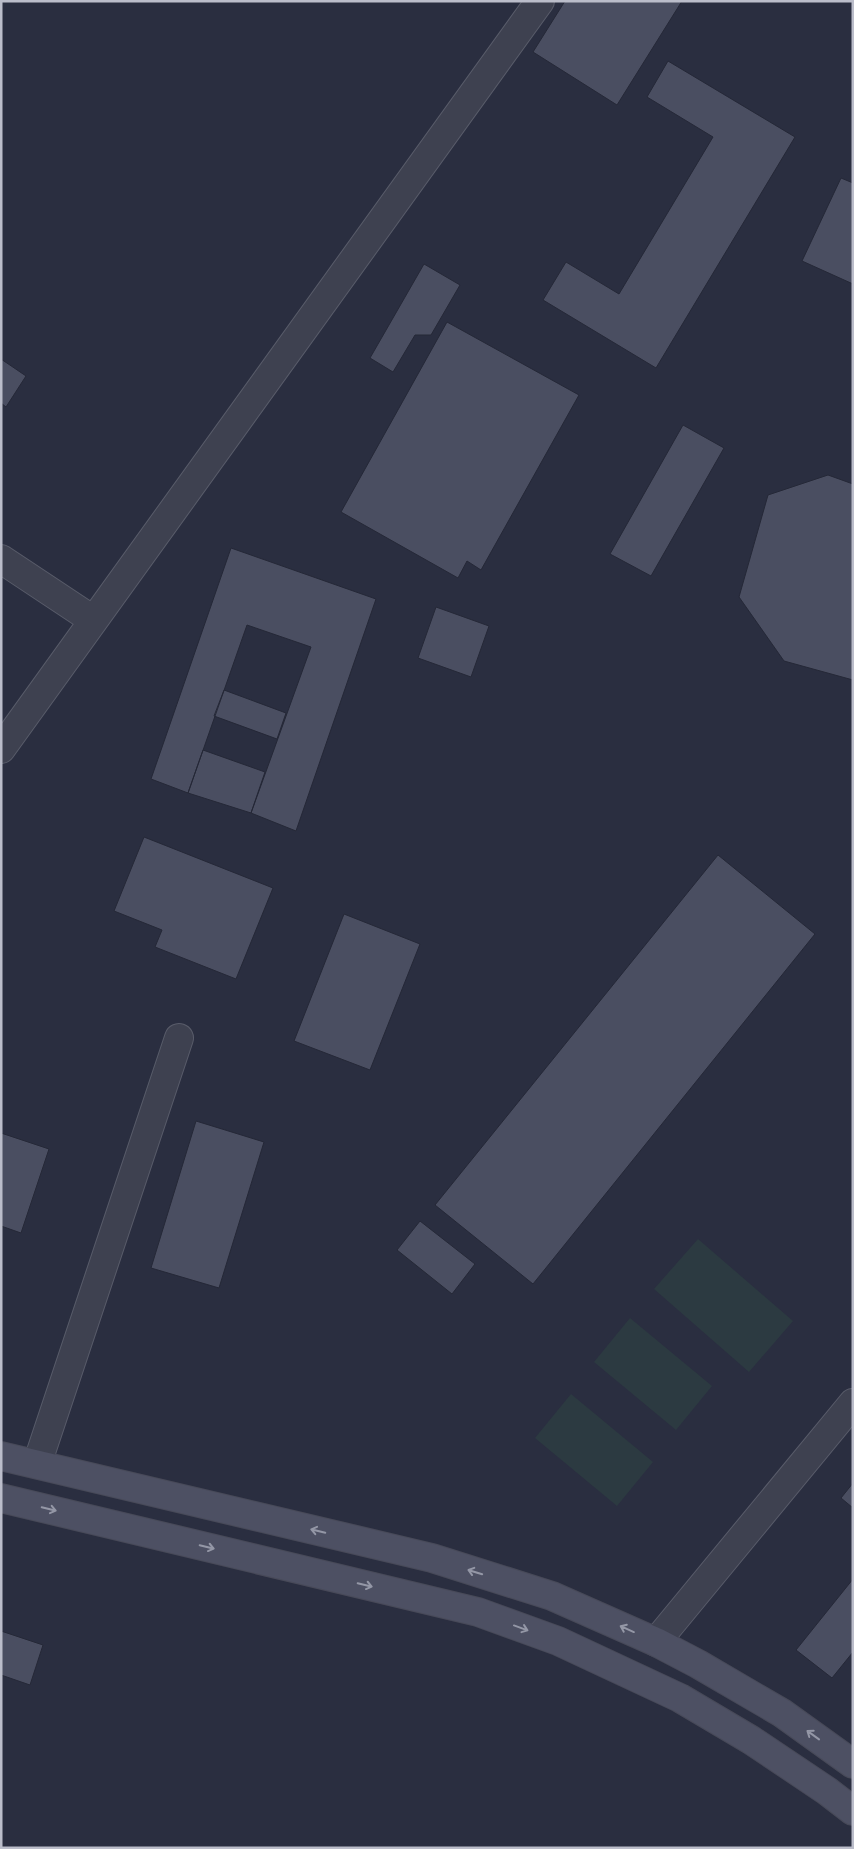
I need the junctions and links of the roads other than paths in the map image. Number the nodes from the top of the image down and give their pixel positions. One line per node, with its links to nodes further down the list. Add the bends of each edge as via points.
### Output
1 (540, 1): 3 (street)
2 (1, 559): 3 (street)
3 (93, 620): 4 (street)
4 (1, 749)
5 (178, 1038): 8 (street)
6 (853, 1403): 10 (street)
7 (1, 1456): 8 (main road)
8 (37, 1464): 10 (main road, one-way to 8, via 552,1596 432,1558)
9 (1, 1498): 12 (main road, one-way to 12, via 478,1612 558,1641 680,1698 758,1745)
10 (656, 1642): 11 (main road, one-way to 10, via 782,1713)
11 (853, 1764)
12 (853, 1811)

